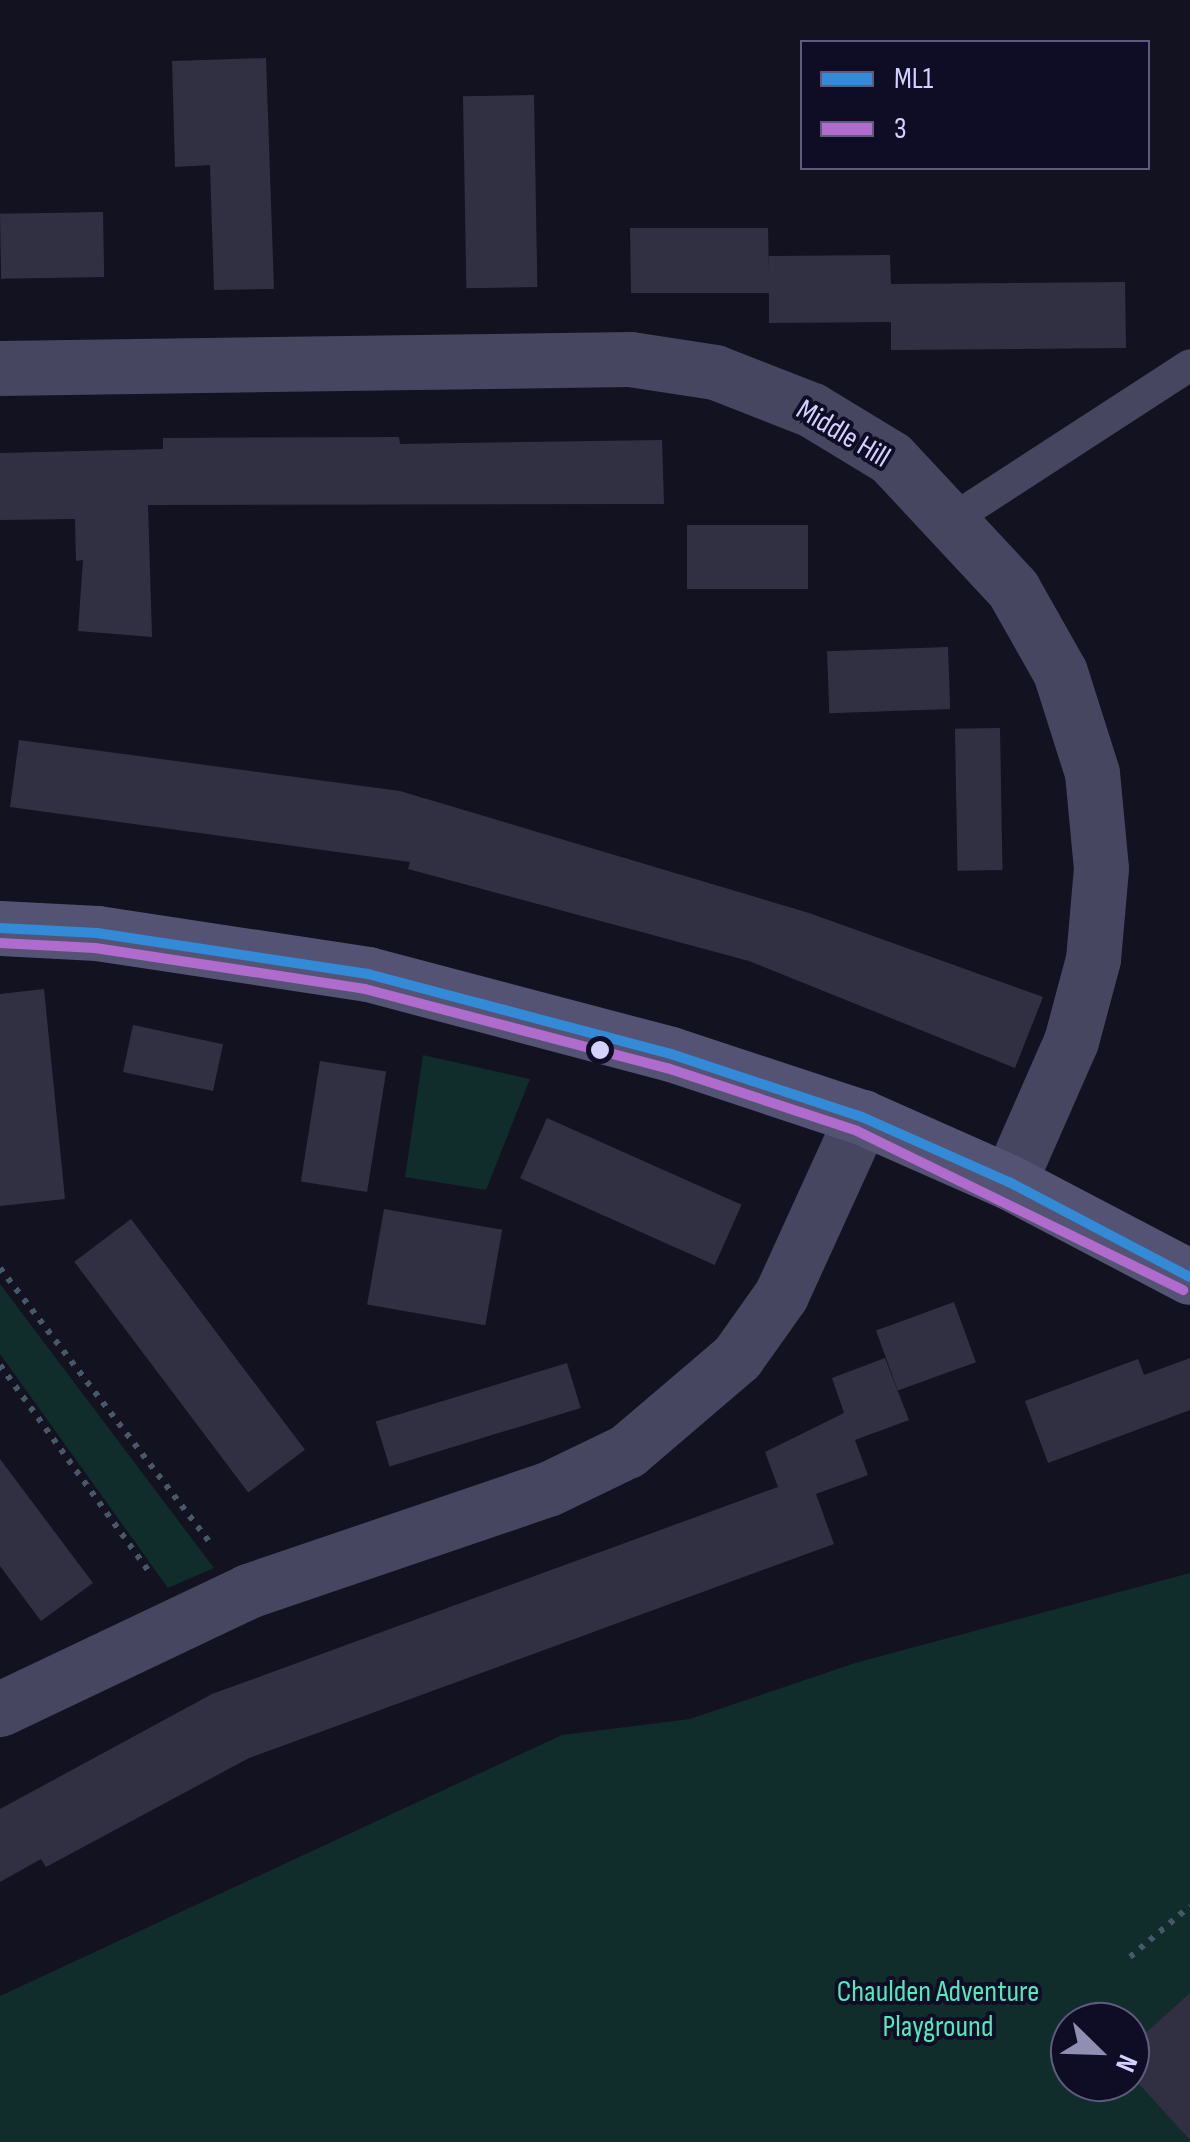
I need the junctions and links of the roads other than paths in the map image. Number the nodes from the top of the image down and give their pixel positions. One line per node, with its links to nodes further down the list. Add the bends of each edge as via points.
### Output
1 (1190, 365): 3 (lane)
2 (0, 368): 3 (street, Middle Hill, via 560,356 716,372 812,410 890,458)
3 (950, 520): 6 (street, Middle Hill, via 1013,589 1060,672 1092,773 1101,868 1093,960 1071,1041)
4 (0, 928): 5 (street, via 97,934 368,974 672,1054)
5 (862, 1117): 6 (street); 8 (street, via 781,1295 736,1357 627,1451 548,1490 248,1591)
6 (1009, 1182): 7 (street)
7 (1190, 1277)
8 (0, 1709)

